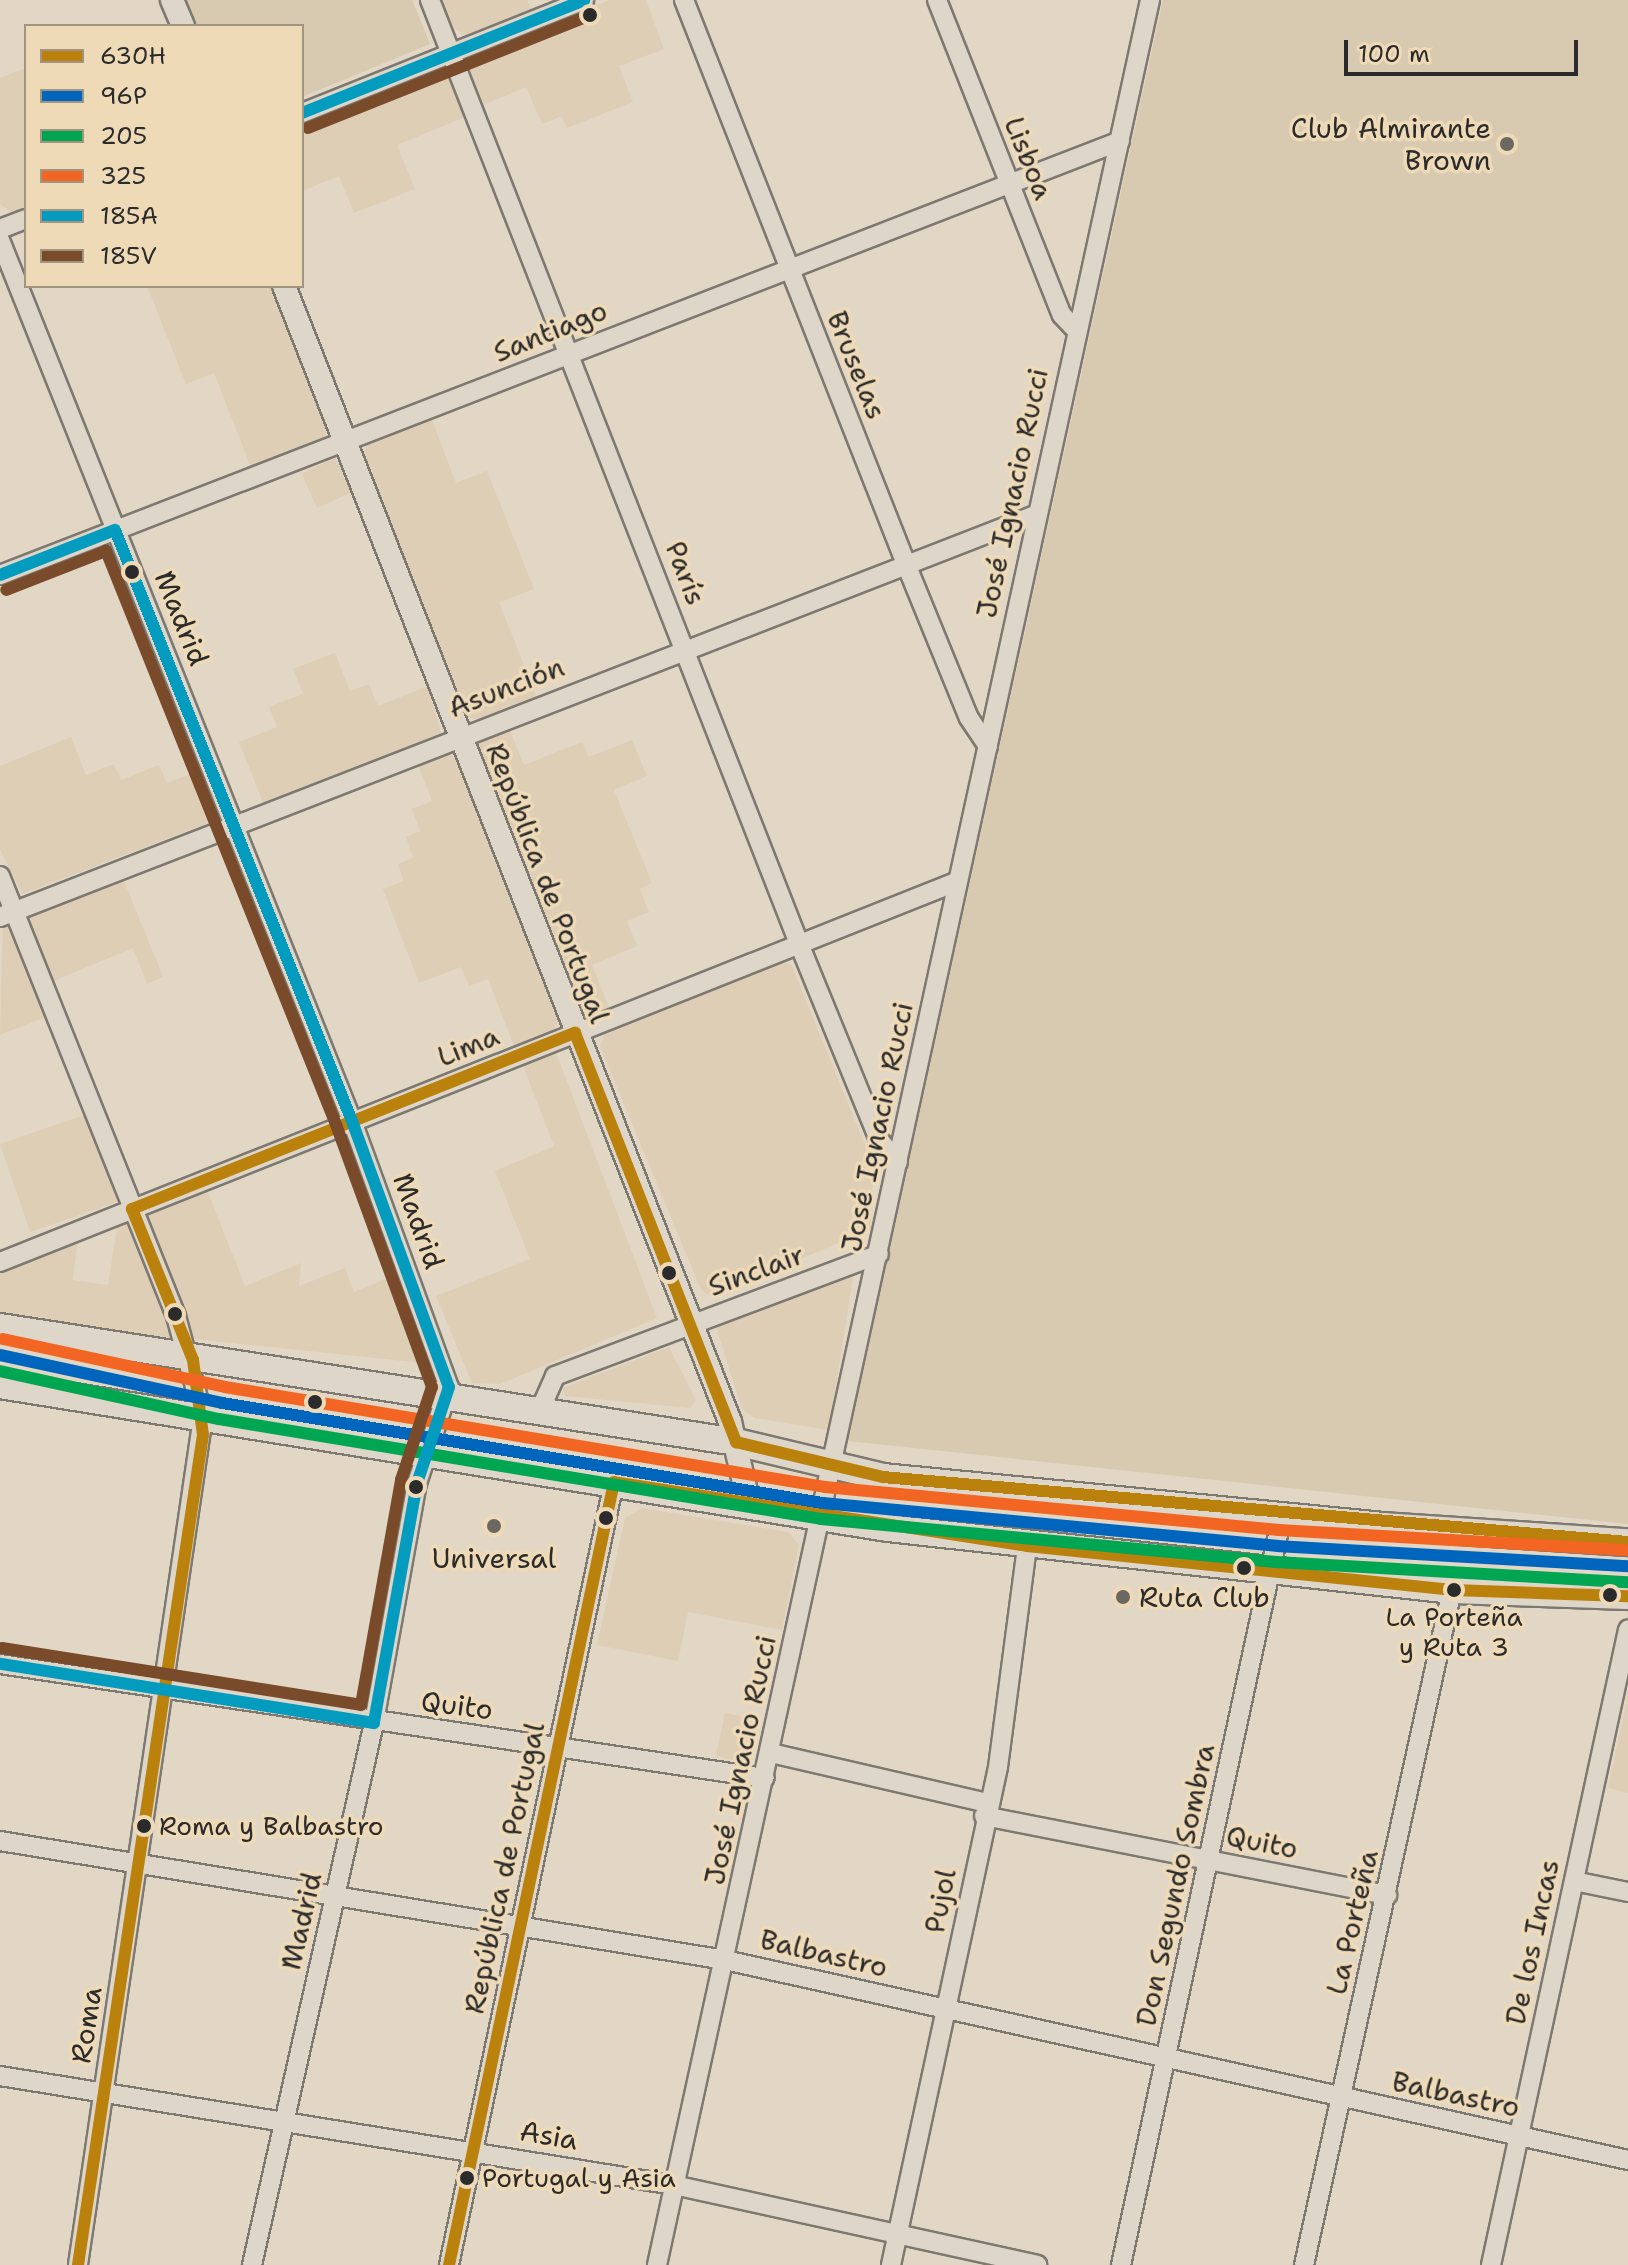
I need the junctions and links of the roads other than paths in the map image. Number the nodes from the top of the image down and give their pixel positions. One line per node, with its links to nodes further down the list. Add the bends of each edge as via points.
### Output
1 (172, 0): 7 (main road)
2 (430, 0): 8 (street, París)
3 (584, 0): 8 (street)
4 (684, 0): 15 (street, Bruselas)
5 (937, 0): 11 (street, Lisboa)
6 (1150, 0): 10 (street, José Ignacio Rucci)
7 (182, 24)
8 (450, 53): 9 (street); 18 (street, París)
9 (304, 112)
10 (1120, 141): 11 (street, Santiago); 17 (street, José Ignacio Rucci)
11 (1009, 181): 15 (street, Santiago); 17 (street, Lisboa, via 1062,315)
12 (24, 220): 13 (street)
13 (0, 229)
14 (0, 240): 21 (street, Madrid)
15 (788, 267): 18 (street, Santiago); 22 (street, Bruselas)
16 (285, 288): 19 (main road, República de Portugal)
17 (1077, 331): 20 (street, José Ignacio Rucci)
18 (569, 353): 19 (street, Santiago); 24 (street, París)
19 (344, 442): 21 (street, Santiago); 25 (main road, República de Portugal)
20 (1033, 516): 22 (street, Asunción); 26 (street, José Ignacio Rucci)
21 (115, 530): 23 (street, Santiago); 27 (street, Madrid)
22 (906, 564): 24 (street, Asunción); 26 (street, Bruselas, via 969,718)
23 (0, 575)
24 (685, 648): 25 (street, Asunción); 31 (street, París)
25 (458, 736): 27 (street, Asunción); 32 (main road, República de Portugal)
26 (988, 746): 29 (street, José Ignacio Rucci)
27 (233, 823): 30 (street, Asunción); 33 (street, Madrid)
28 (0, 876): 30 (street, Roma)
29 (956, 882): 31 (street, Lima); 34 (street, José Ignacio Rucci)
30 (7, 914): 35 (street, Roma)
31 (800, 946): 32 (street, Lima); 34 (street, París, via 879,1140)
32 (575, 1033): 33 (street, Lima); 38 (main road, República de Portugal)
33 (352, 1121): 35 (street, Lima); 42 (street, Madrid, via 447,1375)
34 (898, 1162): 36 (street, José Ignacio Rucci)
35 (132, 1209): 37 (street, Lima); 40 (street, Roma)
36 (879, 1254): 38 (street, Sinclair); 47 (street, José Ignacio Rucci)
37 (0, 1262)
38 (692, 1324): 43 (street, Sinclair, via 555,1376); 45 (main road, República de Portugal)
39 (0, 1327): 40 (highway)
40 (193, 1360): 42 (highway); 44 (street, Roma)
41 (0, 1385): 44 (highway)
42 (448, 1395): 43 (highway); 46 (street, Madrid)
43 (540, 1410): 45 (highway)
44 (203, 1417): 46 (highway); 59 (street, Roma)
45 (736, 1442): 47 (highway); 49 (main road, República de Portugal)
46 (425, 1451): 48 (highway); 60 (street, Madrid)
47 (829, 1468): 50 (street, José Ignacio Rucci); 51 (highway)
48 (614, 1482): 49 (highway); 61 (street, República de Portugal)
49 (749, 1504): 50 (highway)
50 (820, 1519): 53 (highway); 62 (street, José Ignacio Rucci)
51 (1281, 1521): 52 (highway); 54 (street, Don Segundo Sombra)
52 (1628, 1542)
53 (1027, 1546): 54 (highway); 64 (street, Pujol)
54 (1274, 1573): 55 (highway); 66 (street, Don Segundo Sombra)
55 (1452, 1590): 56 (highway); 71 (street, La Porteña)
56 (1628, 1596)
57 (1628, 1630): 68 (street, De los Incas)
58 (0, 1664): 59 (street, Quito)
59 (164, 1689): 60 (street, Quito); 67 (street, Roma)
60 (374, 1723): 61 (street, Quito); 70 (street, Madrid)
61 (560, 1746): 63 (street, Quito); 72 (street, República de Portugal)
62 (771, 1753): 63 (street, José Ignacio Rucci); 64 (street, Quito)
63 (765, 1778): 73 (street, José Ignacio Rucci)
64 (985, 1810): 66 (street, Quito); 74 (street, Pujol)
65 (0, 1841): 67 (street, Balbastro)
66 (1207, 1860): 71 (street, Quito); 75 (street, Don Segundo Sombra)
67 (140, 1864): 70 (street, Balbastro); 77 (street, Roma)
68 (1574, 1881): 69 (street); 80 (street, De los Incas)
69 (1628, 1892)
70 (336, 1894): 72 (street, Balbastro); 79 (street, Madrid)
71 (1387, 1895): 78 (street, La Porteña)
72 (524, 1924): 73 (street, Balbastro); 81 (street, República de Portugal)
73 (725, 1960): 74 (street, Balbastro); 83 (street, José Ignacio Rucci)
74 (948, 2010): 75 (street, Balbastro); 84 (street, Pujol)
75 (1168, 2058): 78 (street, Balbastro); 91 (street, Don Segundo Sombra)
76 (0, 2076): 77 (street, Asia)
77 (104, 2093): 79 (street, Asia); 85 (street, Roma)
78 (1340, 2097): 80 (street, Balbastro); 92 (street, La Porteña)
79 (284, 2121): 81 (street, Asia); 86 (street, Madrid)
80 (1519, 2136): 82 (street, Balbastro); 93 (street, De los Incas)
81 (475, 2151): 83 (street, Asia); 87 (street, República de Portugal)
82 (1628, 2160)
83 (674, 2185): 84 (street, Asia); 88 (street, José Ignacio Rucci)
84 (898, 2234): 89 (street, Pujol); 90 (street, Asia)
85 (78, 2265)
86 (252, 2265)
87 (449, 2265)
88 (657, 2265)
89 (891, 2265)
90 (1037, 2265)
91 (1121, 2265)
92 (1304, 2265)
93 (1491, 2265)

